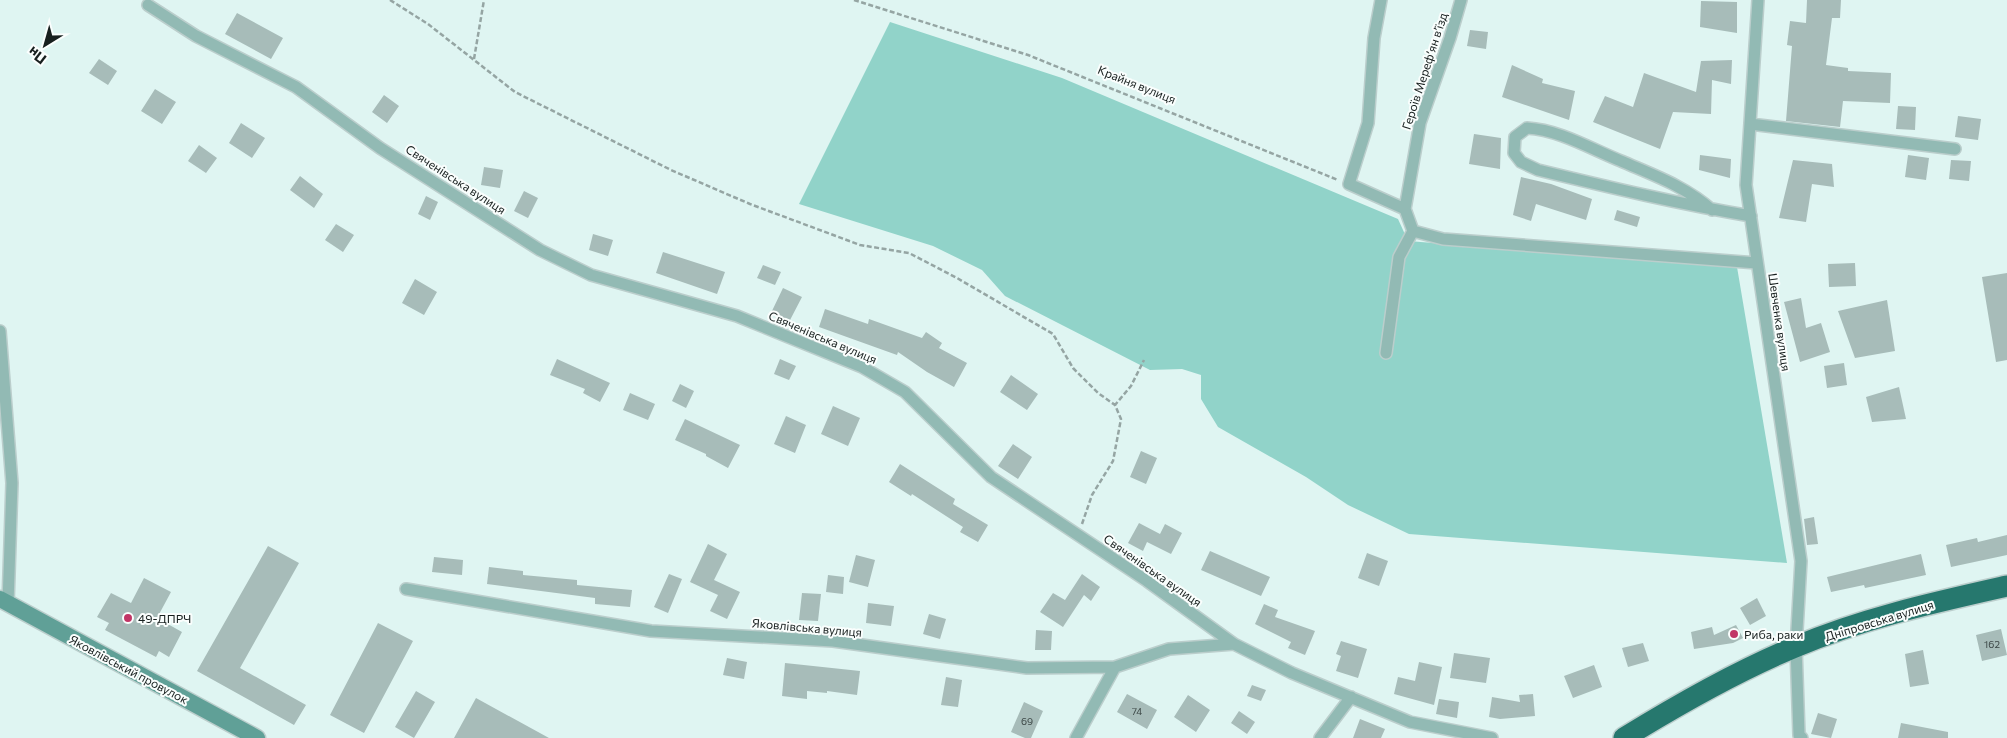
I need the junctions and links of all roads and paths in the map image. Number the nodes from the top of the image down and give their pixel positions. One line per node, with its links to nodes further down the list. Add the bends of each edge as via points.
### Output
1 (390, 0): 8 (path)
2 (484, 0): 8 (path)
3 (854, 0): 11 (path, Крайня вулиця, via 1028,56)
4 (1381, 0): 11 (street, via 1374,38 1368,122)
5 (1461, 0): 12 (street, Героїв Мерефʼян вʼїзд, via 1420,123)
6 (1758, 0): 9 (street, Шевченка вулиця)
7 (148, 5): 21 (street, Свяченівська вулиця, via 196,36 296,87 380,148 557,258 591,275 737,316 862,367 905,392 992,478)
8 (474, 59): 20 (path, via 515,92 671,170 860,245 909,254 957,278 1053,334 1085,382)
9 (1750, 124): 10 (street); 14 (street, Шевченка вулиця, via 1746,185)
10 (1955, 149)
11 (1349, 184): 12 (street)
12 (1405, 209): 15 (street)
13 (1712, 210): 13 (street, via 1538,170 1521,162 1514,153 1515,137 1527,128 1574,141 1666,180 1696,196); 14 (street)
14 (1751, 216): 16 (street, Шевченка вулиця)
15 (1413, 231): 16 (street, via 1443,239); 18 (street, via 1399,257)
16 (1758, 263): 26 (street, Шевченка вулиця, via 1801,562)
17 (0, 331): 24 (street, via 12,483)
18 (1386, 352)
19 (1144, 360): 20 (path, via 1131,386)
20 (1115, 405): 21 (path, via 1121,419 1113,461 1092,496)
21 (1078, 535): 25 (street, Свяченівська вулиця, via 1147,580)
22 (2007, 586): 26 (highway, Дніпровська вулиця, via 1888,616)
23 (406, 589): 27 (street, Яковлівська вулиця, via 651,631 833,641 1028,668)
24 (4, 602): 29 (street, Яковлівський провулок)
25 (1234, 644): 27 (street, Яковлівська вулиця, via 1169,649); 28 (street, Свяченівська вулиця)
26 (1796, 647): 33 (highway, Дніпровська вулиця, via 1700,693); 34 (street, Шевченка вулиця, via 1799,735)
27 (1115, 667): 30 (street)
28 (1351, 697): 31 (street); 32 (street, Свяченівська вулиця, via 1410,722)
29 (257, 738)
30 (1076, 738)
31 (1320, 738)
32 (1492, 738)
33 (1624, 738)
34 (1802, 738)

